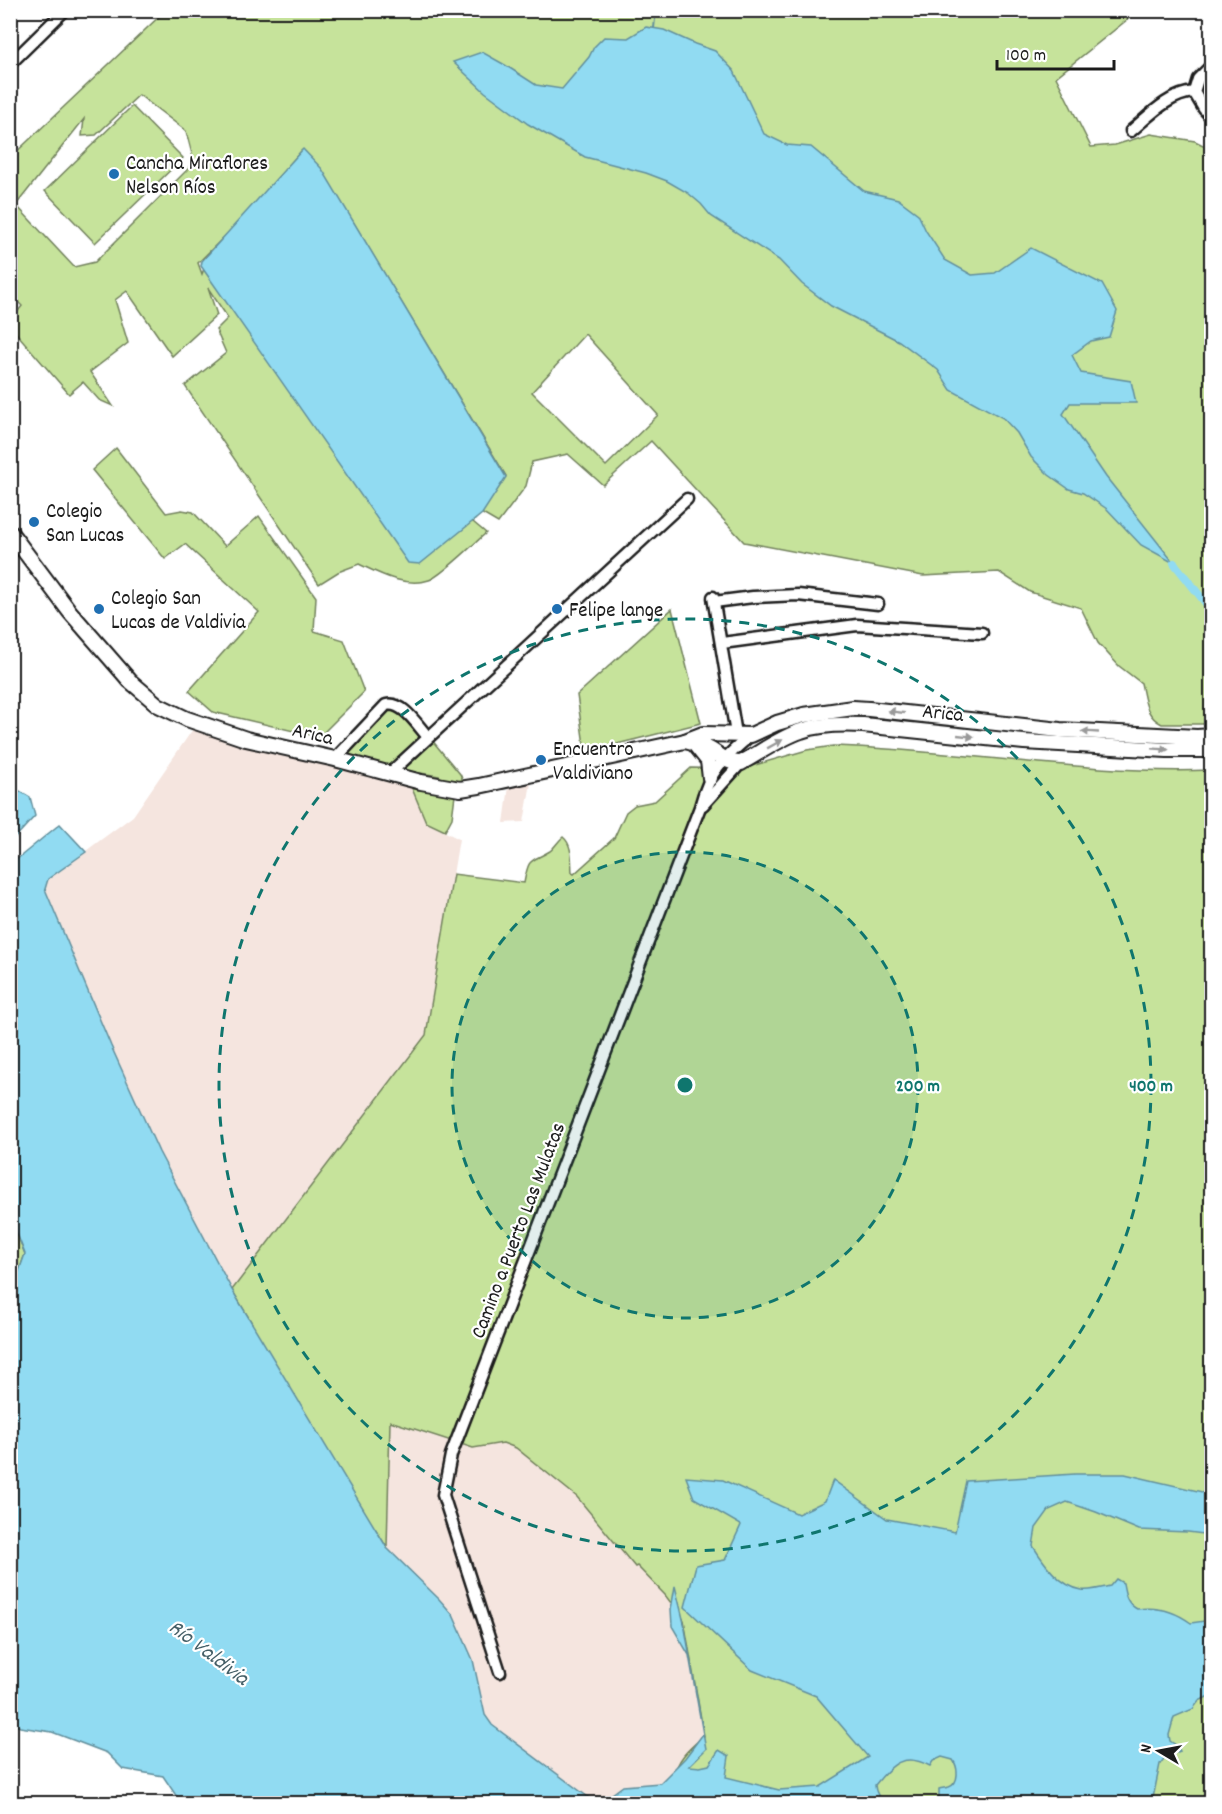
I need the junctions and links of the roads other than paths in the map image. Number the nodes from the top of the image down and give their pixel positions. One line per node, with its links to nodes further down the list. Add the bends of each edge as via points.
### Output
1 (65, 10): 2 (street)
2 (10, 64)
3 (1212, 65): 4 (street, via 1198,79)
4 (1194, 92): 5 (street); 6 (street, via 1171,99)
5 (1212, 118)
6 (1131, 131)
7 (687, 499): 15 (street)
8 (10, 532): 18 (main road, Arica, via 70,612 130,681 158,705 246,739)
9 (878, 604): 11 (street, via 798,595 714,599)
10 (982, 633): 11 (street, via 856,625)
11 (722, 643): 12 (street)
12 (736, 734): 13 (main road, Arica); 16 (main road, Arica, via 703,734)
13 (751, 735): 14 (main road, Arica, one-way to 13, via 1060,730 852,708 804,715); 19 (street, Camino a Puerto Las Mulatas)
14 (1212, 736)
15 (428, 737): 18 (street, via 400,706 390,703); 21 (street)
16 (688, 742): 19 (main road); 21 (main road, Arica, via 460,789); 22 (main road, via 708,761)
17 (1212, 750): 20 (main road, Arica, one-way to 17, via 803,730 842,724 1024,742)
18 (335, 759): 21 (main road, Arica)
19 (724, 759): 20 (main road); 22 (street, Camino a Puerto Las Mulatas)
20 (741, 762): 23 (street, Camino a Puerto Las Mulatas)
21 (389, 774)
22 (710, 778): 23 (street, Camino a Puerto Las Mulatas)
23 (700, 807): 24 (street, Camino a Puerto Las Mulatas, via 451,1455 443,1495)
24 (500, 1672)

